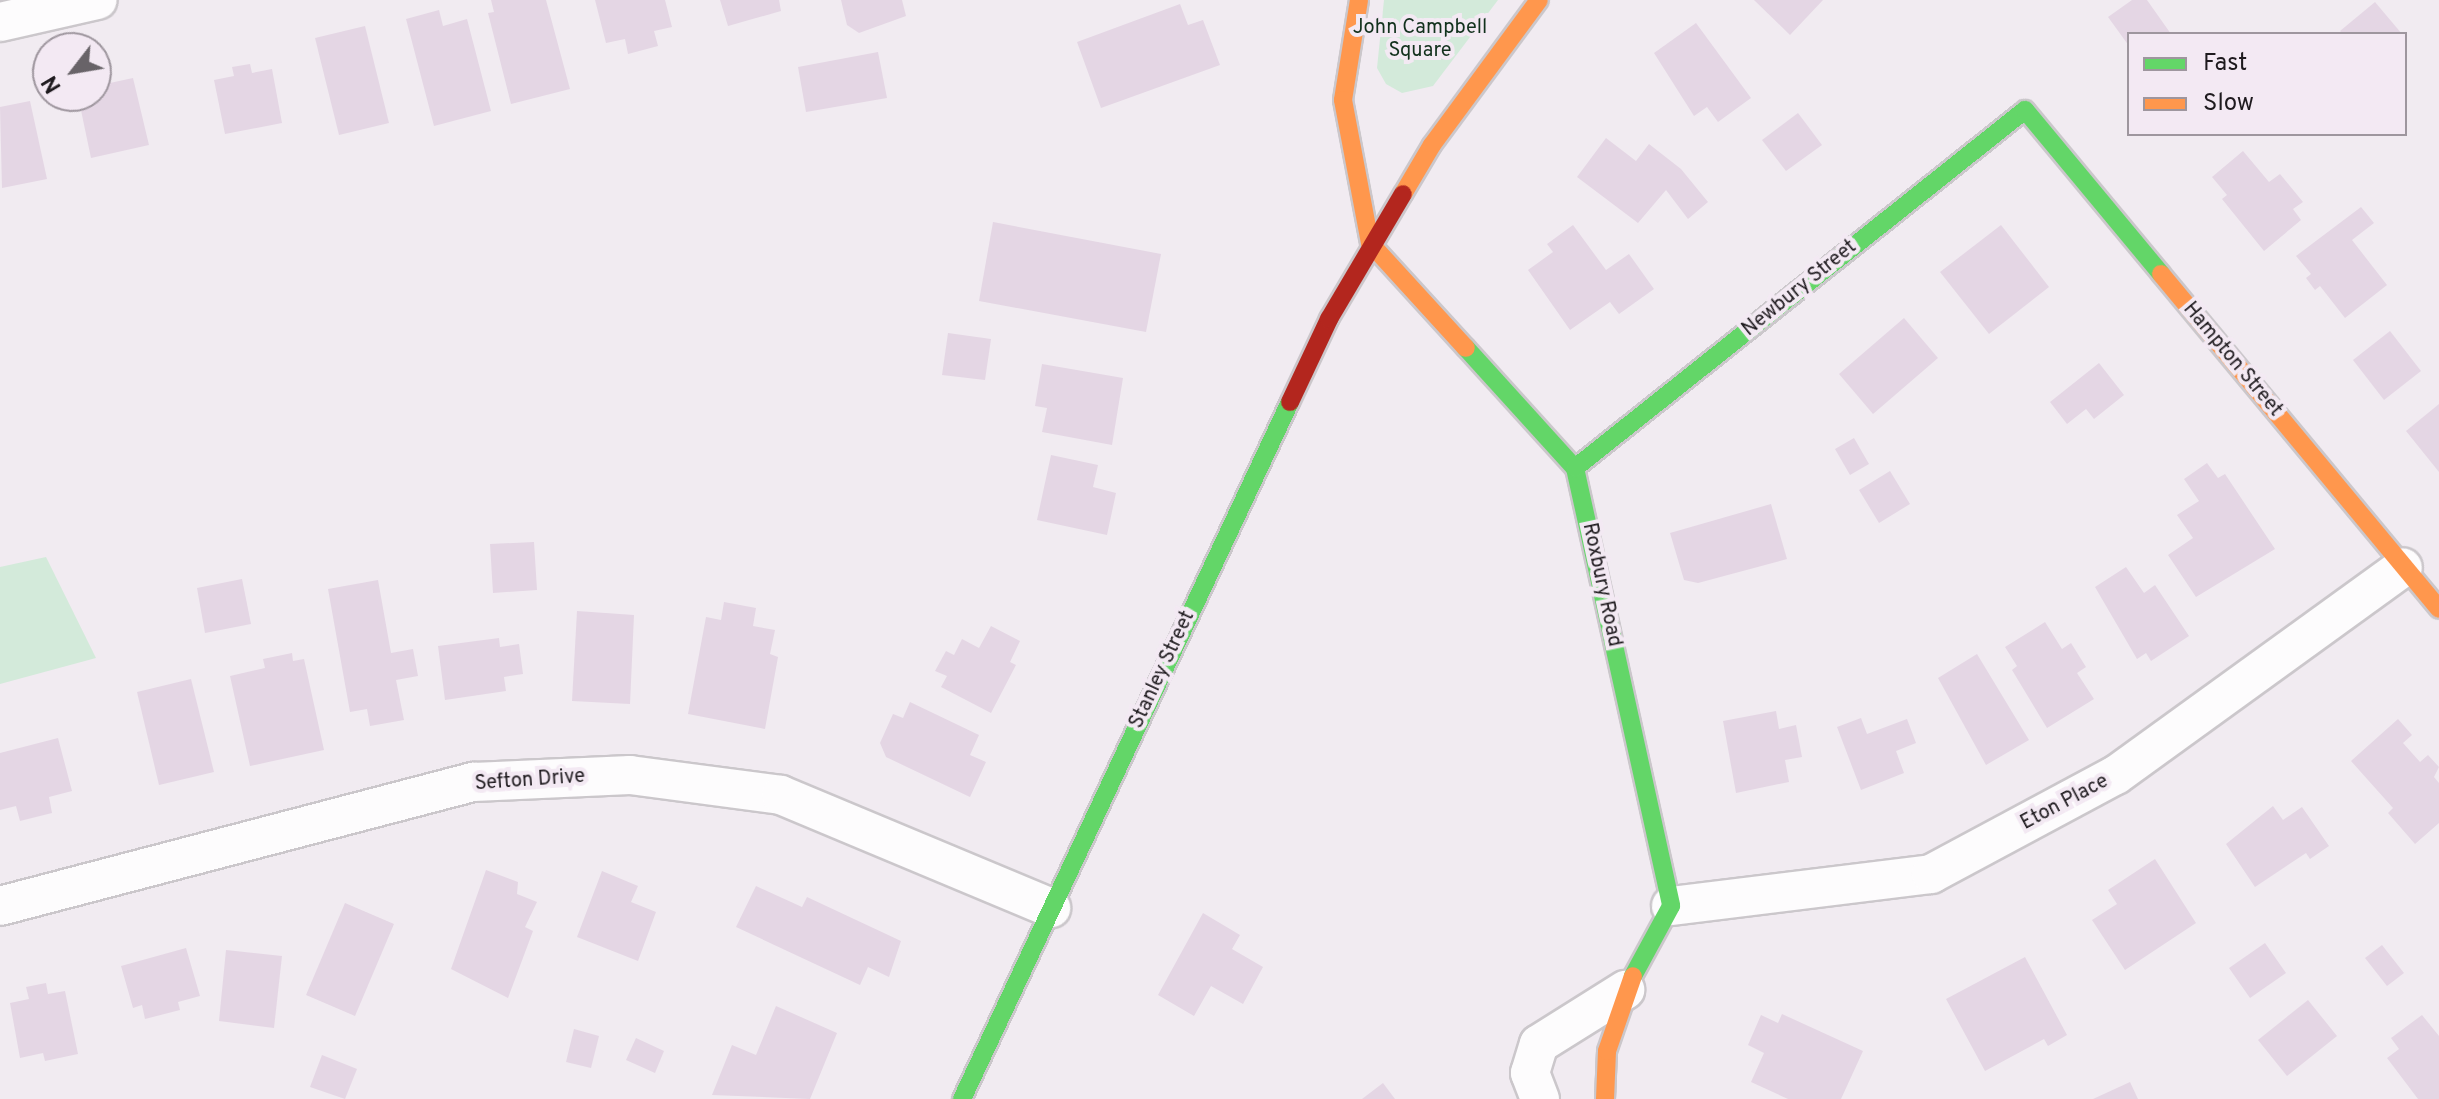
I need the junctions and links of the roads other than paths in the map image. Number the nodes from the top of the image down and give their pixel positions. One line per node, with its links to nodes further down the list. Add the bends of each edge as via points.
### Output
1 (98, 0): 4 (street)
2 (1359, 0): 6 (street, via 1343,100)
3 (1539, 0): 6 (street, Stanley Street, via 1460,103)
4 (0, 22)
5 (2025, 110): 7 (street, Newbury Street); 8 (street, Hampton Street)
6 (1370, 243): 7 (street, Roxbury Road); 12 (street, Stanley Street, via 1311,354)
7 (1575, 468): 11 (street, Roxbury Road)
8 (2403, 567): 9 (street, Hampton Street); 11 (street, Eton Place, via 2116,775 1931,874)
9 (2439, 609)
10 (0, 906): 12 (street, Sefton Drive, via 474,782 630,775 781,795)
11 (1671, 906): 13 (street)
12 (1051, 908): 14 (street, Stanley Street)
13 (1625, 990): 15 (street, via 1539,1044 1530,1073); 16 (street, via 1607,1051)
14 (962, 1099)
15 (1540, 1099)
16 (1605, 1099)

